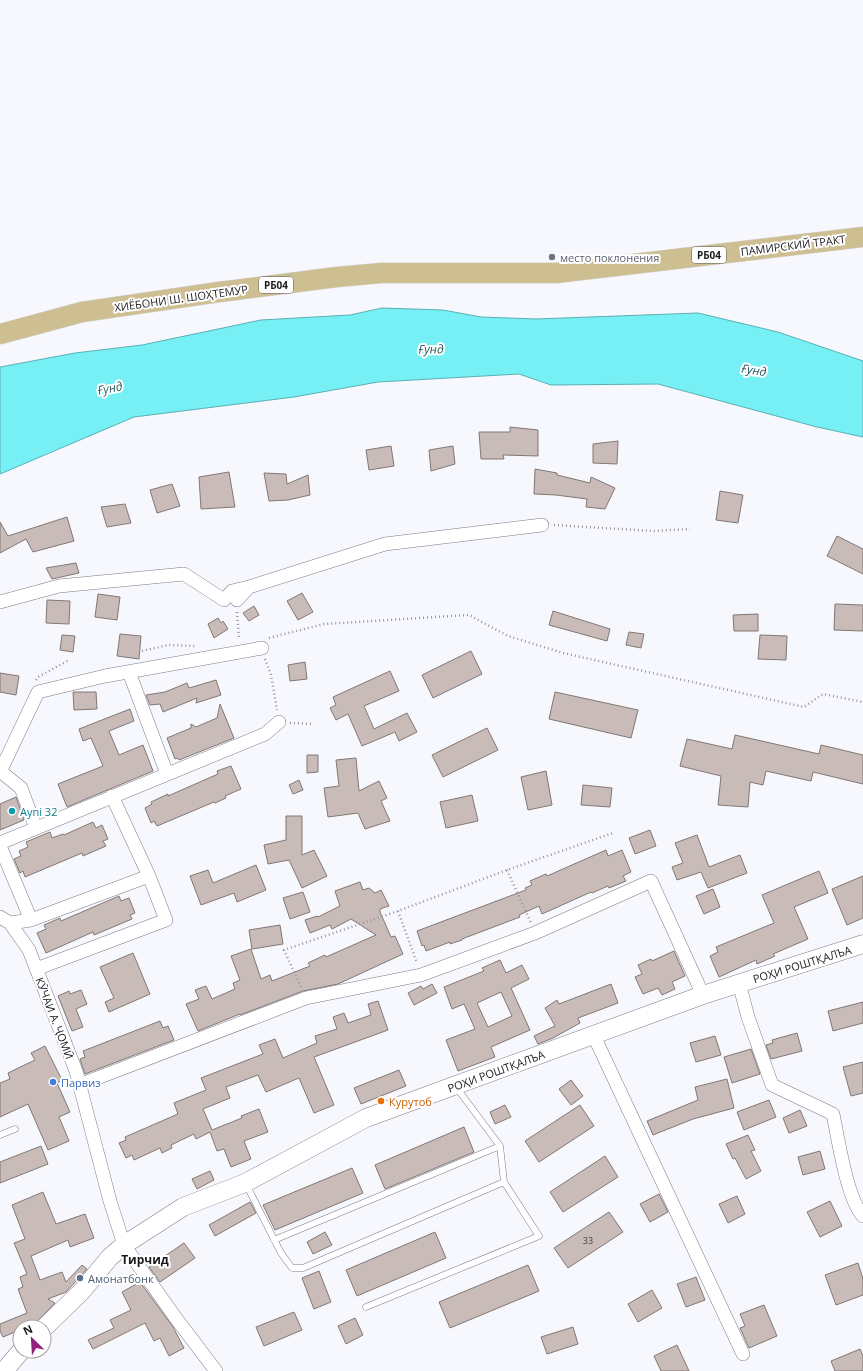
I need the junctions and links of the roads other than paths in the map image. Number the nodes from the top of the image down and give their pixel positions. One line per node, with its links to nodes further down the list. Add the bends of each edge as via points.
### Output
1 (858, 239): 2 (main road, ПАМИРСКИЙ ТРАКТ / РБ04)
2 (556, 273): 3 (main road, ХИЁБОНИ Ш. ШОҲТЕМУР / РБ04, via 381,273 337,277 82,312)
3 (0, 334)
4 (542, 525): 5 (street, via 385,544)
5 (249, 587): 6 (street); 7 (street, via 232,591 224,600 184,574 59,586)
6 (237, 600)
7 (0, 602)
8 (264, 644): 9 (street)
9 (129, 672): 11 (street, via 38,692); 12 (street)
10 (279, 722): 12 (street, via 265,734)
11 (0, 771): 14 (street, via 21,788)
12 (167, 774): 13 (street)
13 (112, 796): 14 (street); 17 (street)
14 (36, 828): 15 (street)
15 (0, 843)
16 (0, 846): 18 (street)
17 (149, 876): 18 (street); 21 (street, via 166,920)
18 (31, 920): 19 (street)
19 (3, 923): 21 (street, КӮЧАИ А. ҶОМӢ, via 29,950)
20 (863, 944): 22 (main road, РОҲИ РОШТҚАЛЪА)
21 (36, 969): 25 (street, КӮЧАИ А. ҶОМӢ, via 76,1071)
22 (739, 983): 23 (main road, РОҲИ РОШТҚАЛЪА); 32 (street, via 772,1085 833,1114 848,1184)
23 (703, 995): 24 (main road, РОҲИ РОШТҚАЛЪА); 25 (street, via 651,881 535,933 421,975 306,998)
24 (594, 1036): 26 (main road, РОҲИ РОШТҚАЛЪА); 37 (street)
25 (79, 1085): 34 (street, КӮЧАИ А. ҶОМӢ)
26 (455, 1086): 29 (lane); 31 (main road, РОҲИ РОШТҚАЛЪА, via 366,1118)
27 (14, 1129): 28 (lane)
28 (0, 1134)
29 (500, 1146): 30 (lane); 33 (lane)
30 (504, 1182): 33 (lane, via 303,1268 292,1268); 35 (lane, via 539,1236)
31 (245, 1183): 33 (lane); 34 (main road, РОҲИ РОШТҚАЛЪА, via 183,1207)
32 (863, 1216)
33 (274, 1240)
34 (124, 1245): 36 (main road, РОҲИ РОШТҚАЛЪА); 40 (street, КӮЧАИ А. ҶОМӢ)
35 (366, 1307)
36 (52, 1320)
37 (743, 1354)
38 (14, 1359): 39 (main road)
39 (4, 1371)
40 (216, 1371)

